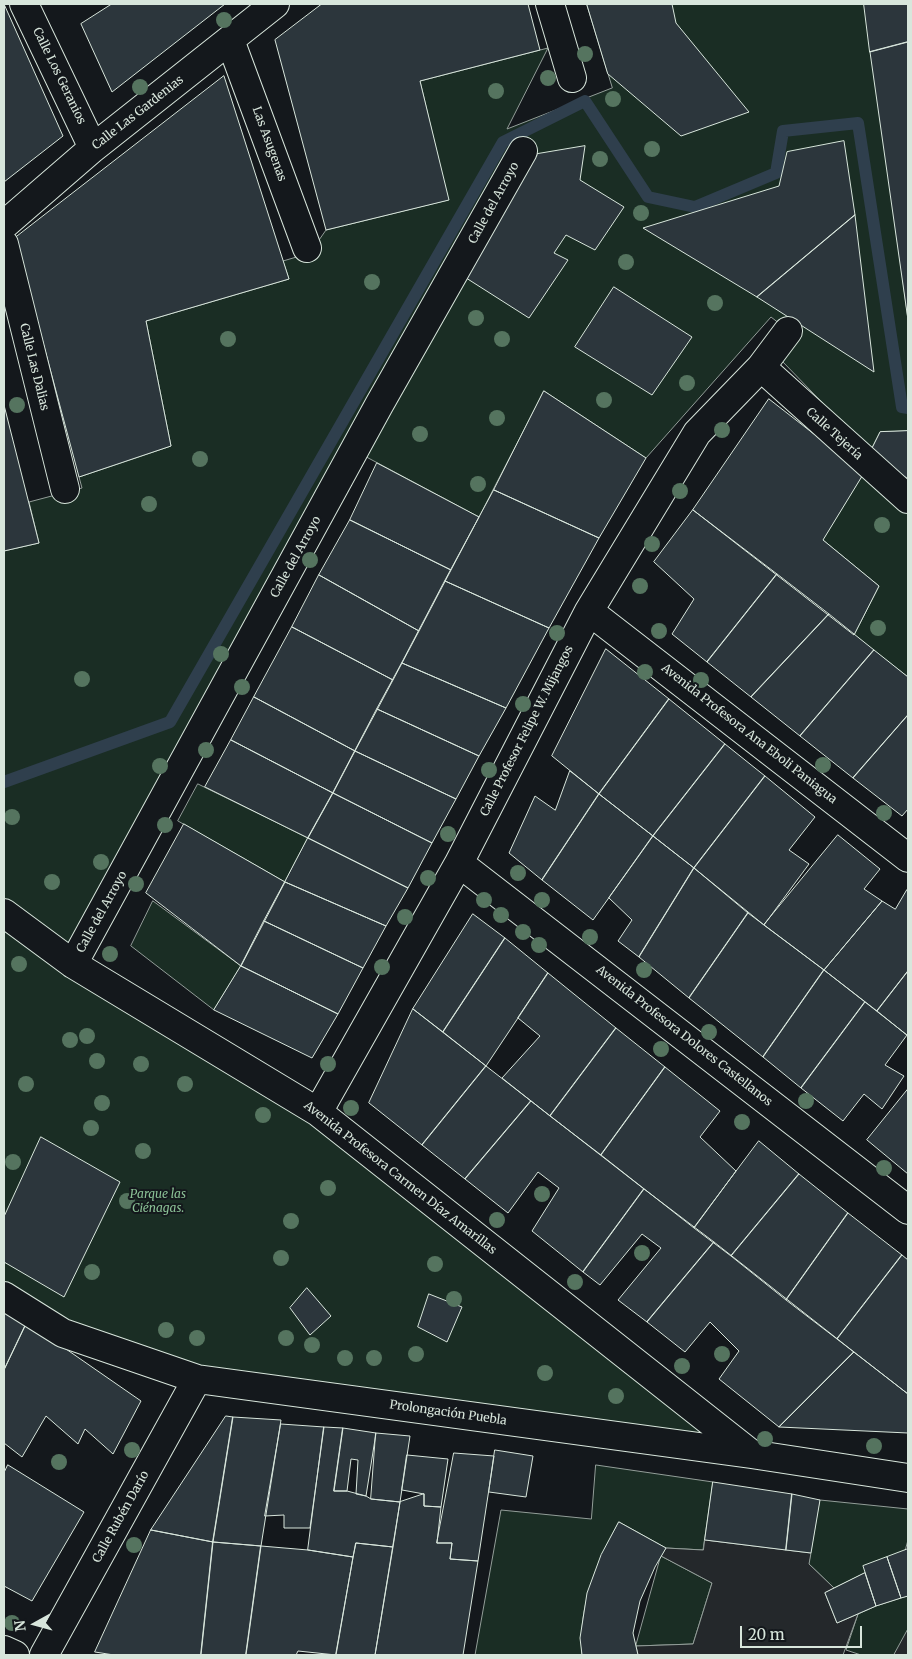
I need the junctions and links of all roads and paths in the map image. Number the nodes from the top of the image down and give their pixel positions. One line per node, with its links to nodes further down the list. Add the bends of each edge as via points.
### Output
1 (24, 4): 6 (street, Calle Los Geranios)
2 (275, 4): 4 (street, Calle Las Gardenias)
3 (550, 4): 5 (street)
4 (230, 40): 6 (street, Calle Las Gardenias); 10 (street, Las Asugenas)
5 (572, 78)
6 (93, 148): 8 (street, Calle Las Gardenias)
7 (523, 151): 19 (street, Calle del Arroyo, via 379,405)
8 (4, 225)
9 (4, 244): 13 (street, Calle Las Dalias)
10 (307, 248)
11 (788, 331): 12 (street, Calle Profesor Felipe W. Mijangos)
12 (761, 367): 14 (street, Calle Tejería); 15 (street, Calle Profesor Felipe W. Mijangos, via 698,432)
13 (65, 489)
14 (908, 499)
15 (589, 611): 16 (street, Avenida Profesora Ana Eboli Paniagua); 17 (street, Calle Profesor Felipe W. Mijangos)
16 (908, 858)
17 (459, 863): 20 (street, Calle Profesor Felipe W. Mijangos); 21 (street, Avenida Profesora Dolores Castellanos)
18 (4, 913): 19 (street, Avenida Profesora Carmen Díaz Amarillas)
19 (73, 964): 20 (street, Avenida Profesora Carmen Díaz Amarillas)
20 (318, 1112): 24 (street, Avenida Profesora Carmen Díaz Amarillas)
21 (908, 1210)
22 (4, 1296): 23 (street, Prolongación Puebla, via 63,1333)
23 (197, 1379): 24 (street, Prolongación Puebla); 28 (street, Calle Rubén Darío)
24 (751, 1454): 25 (street, Prolongación Puebla)
25 (908, 1478)
26 (4, 1650): 27 (street)
27 (15, 1655)
28 (44, 1655)

